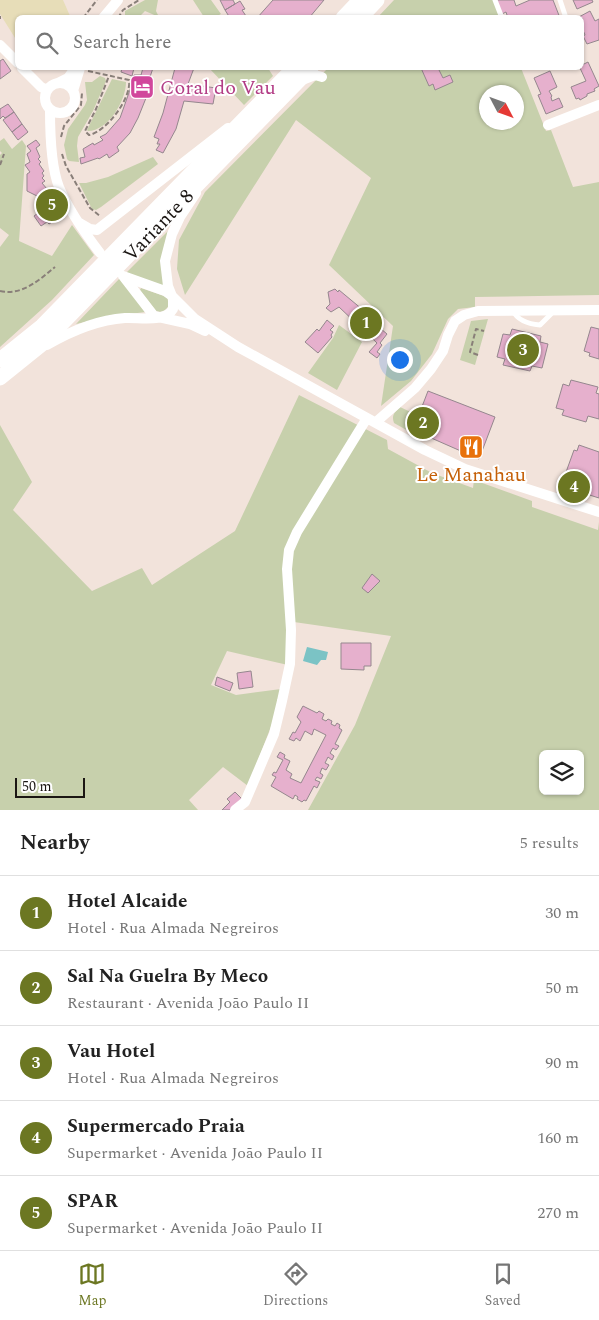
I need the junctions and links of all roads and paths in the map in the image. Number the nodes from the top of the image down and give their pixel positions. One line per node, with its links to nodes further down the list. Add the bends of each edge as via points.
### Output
1 (97, 0): 8 (path)
2 (118, 0): 9 (street)
3 (139, 0): 10 (path)
4 (360, 0): 11 (main road)
5 (377, 0): 12 (main road)
6 (495, 0): 13 (lane)
7 (560, 0): 14 (lane)
8 (85, 15)
9 (106, 15)
10 (120, 15)
11 (346, 15)
12 (363, 15)
13 (501, 15)
14 (565, 15)
15 (0, 45): 16 (street)
16 (15, 60)
17 (24, 70): 28 (street)
18 (78, 70): 26 (street)
19 (80, 70): 29 (street)
20 (87, 70): 24 (path)
21 (292, 70): 30 (main road, Variante 8)
22 (309, 70): 27 (main road, Variante 8)
23 (319, 70): 27 (street, via 322,77 310,76)
24 (94, 72): 25 (path)
25 (109, 76): 25 (path, via 128,80 130,85 120,109 109,122 89,135 84,131)
26 (58, 83): 28 (street); 29 (street)
27 (296, 83): 36 (main road, Variante 8)
28 (48, 90): 32 (street, via 45,98)
29 (77, 90): 33 (street); 35 (path, via 83,100 81,105)
30 (258, 104): 41 (street); 52 (main road, Variante 8, via 42,326)
31 (599, 106): 34 (street)
32 (50, 110): 33 (street, via 57,113); 35 (street)
33 (68, 110): 35 (street, via 59,122)
34 (548, 125)
35 (56, 139): 40 (street, via 53,164 58,186)
36 (236, 144): 44 (street, via 201,186 172,234 165,261); 53 (main road, Variante 8, via 48,338)
37 (61, 147): 41 (path, via 66,166 90,208)
38 (4, 154): 39 (path)
39 (0, 165)
40 (78, 222): 41 (street, via 97,230); 41 (street, via 100,253 96,239)
41 (104, 223)
42 (55, 268): 43 (path, via 30,288)
43 (0, 291)
44 (173, 297): 48 (street, via 172,312); 48 (street, via 123,276 151,313); 50 (street, via 195,319)
45 (513, 310): 46 (street); 46 (lane, via 520,320 540,325); 55 (street, via 478,311 455,321 443,351 431,369 415,388)
46 (556, 310): 47 (street)
47 (599, 310)
48 (160, 317): 50 (street, via 190,324); 53 (street, via 116,319 86,326 46,346)
49 (484, 331): 51 (path, via 476,329 470,352)
50 (226, 340): 55 (street)
51 (478, 354)
52 (0, 360)
53 (14, 368): 54 (main road, Variante 8)
54 (0, 378)
55 (372, 420): 56 (street, via 465,469); 57 (street, via 297,532 289,550 291,630 288,674 274,734 245,802)
56 (599, 512)
57 (235, 810)

